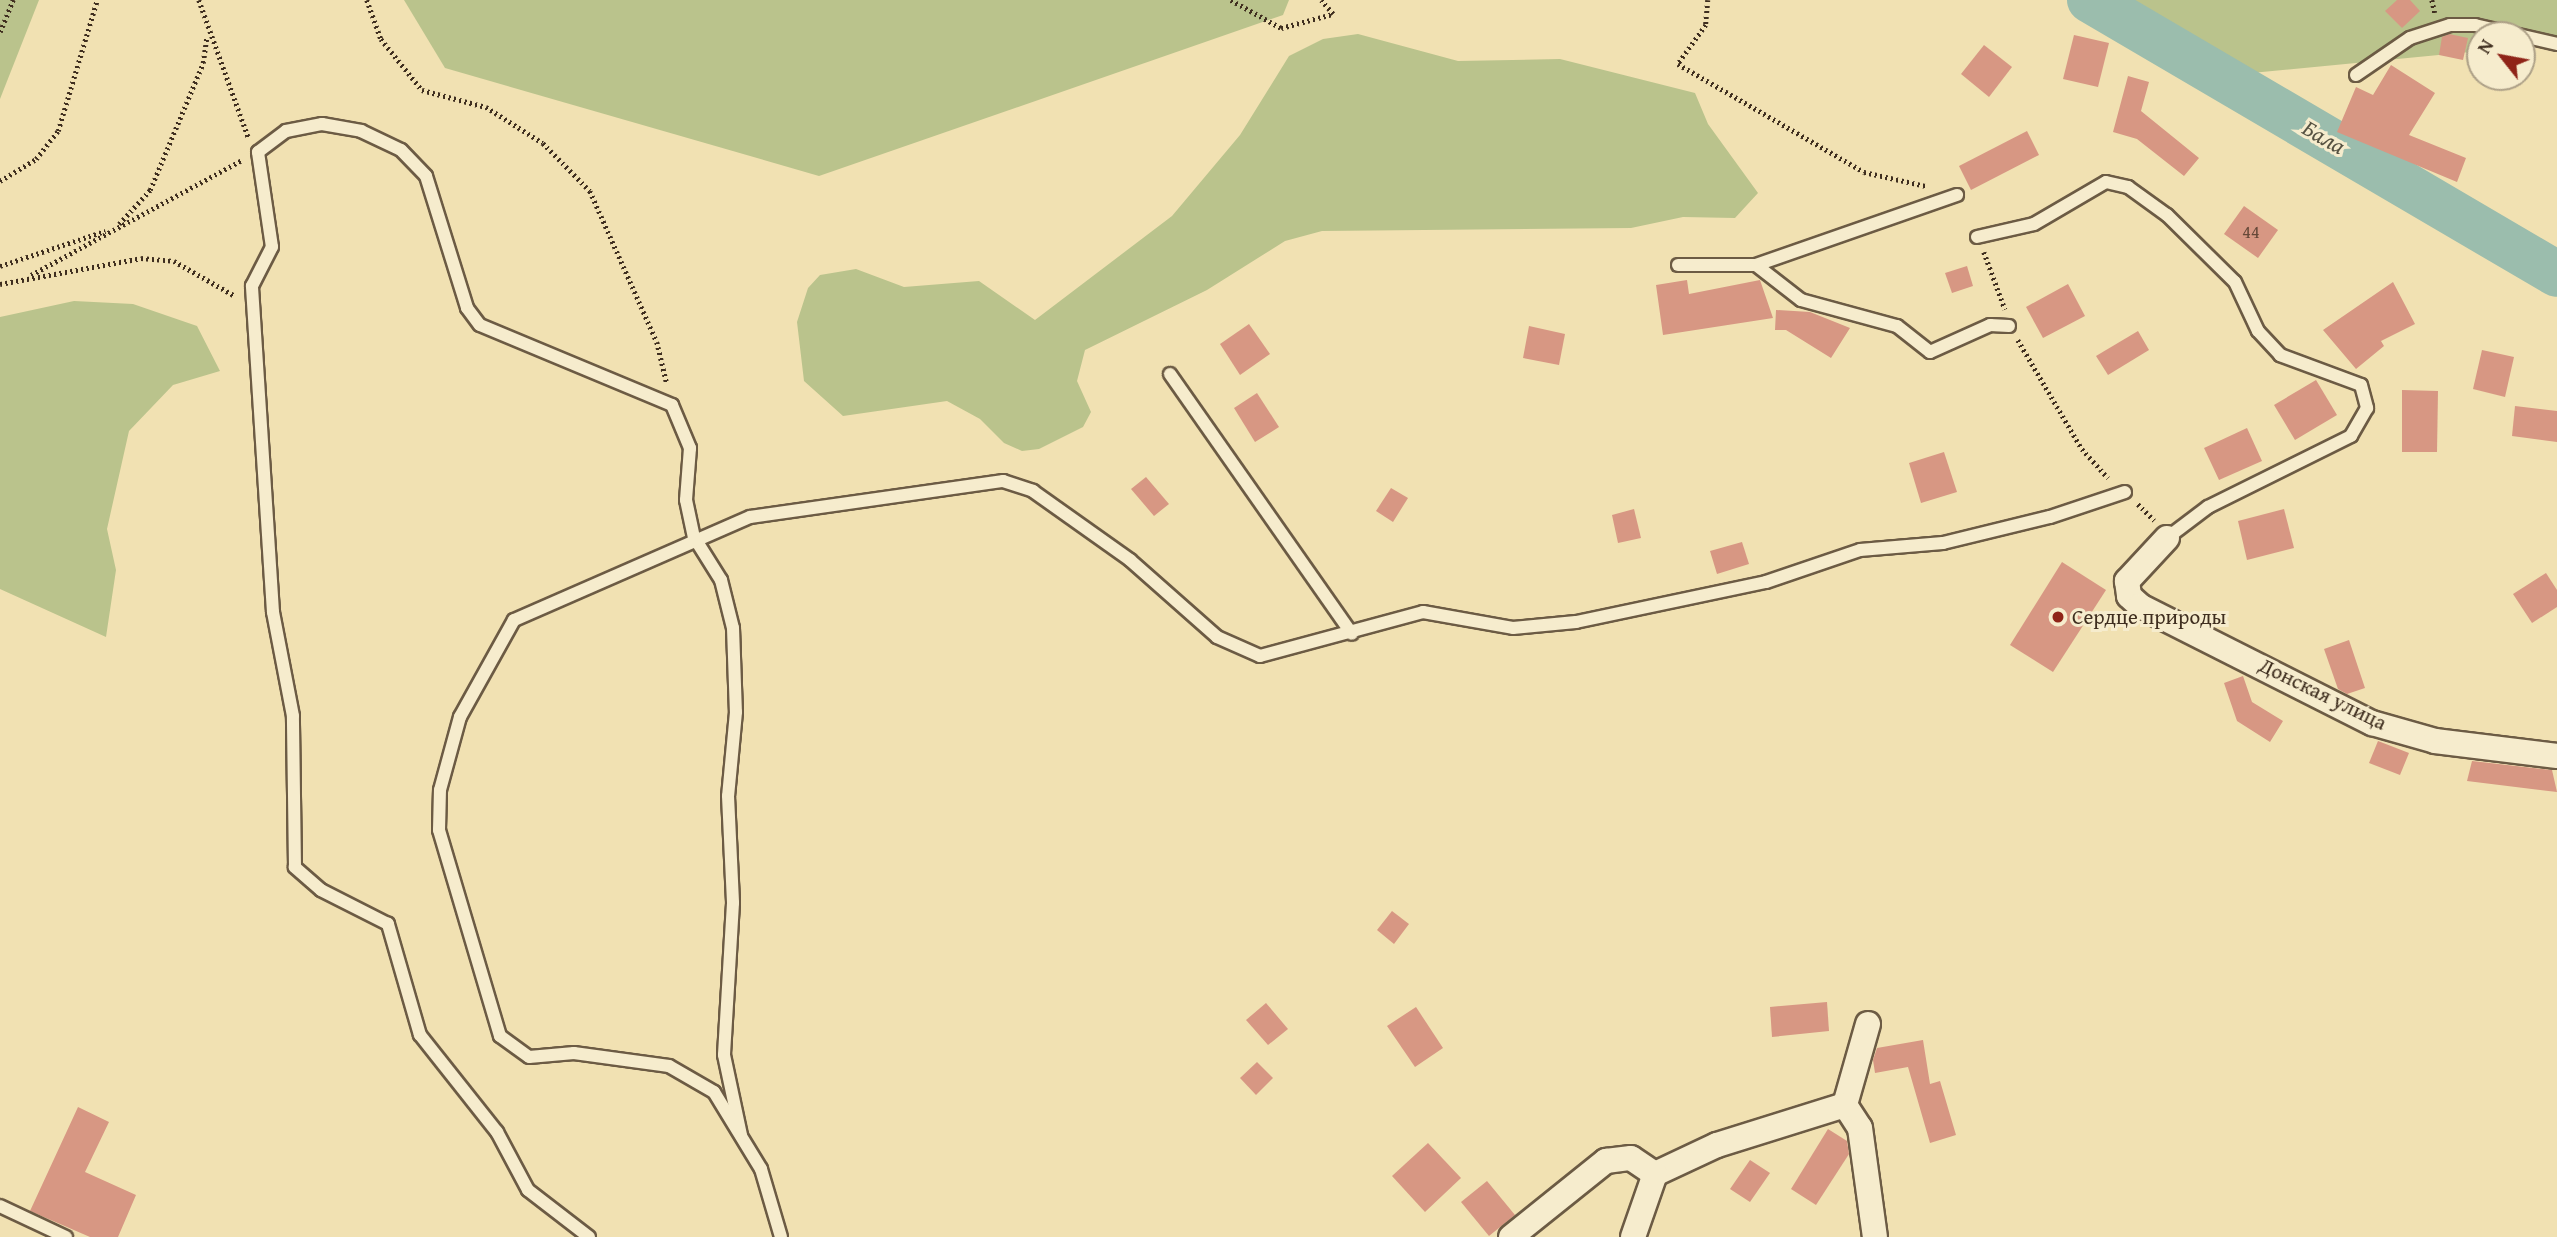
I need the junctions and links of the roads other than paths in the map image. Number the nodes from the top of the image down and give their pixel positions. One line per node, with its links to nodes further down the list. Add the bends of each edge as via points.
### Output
1 (2557, 44): 2 (lane, via 2475,24 2450,25 2410,38)
2 (2356, 75)
3 (1957, 195): 6 (lane)
4 (1977, 237): 11 (lane, via 2034,224 2106,182 2128,187 2167,215 2235,282 2258,331 2280,355 2361,385 2367,408 2351,436 2208,507)
5 (1678, 265): 6 (lane)
6 (1756, 265): 7 (lane, via 1801,300 1897,326 1930,352 1990,325)
7 (2009, 326)
8 (1170, 374): 12 (lane)
9 (2125, 492): 12 (lane, via 2024,524 1943,543 1860,550 1766,582 1576,622 1513,628 1423,612)
10 (694, 537): 12 (lane, via 750,517 1003,481 1033,491 1245,652 1260,656); 16 (lane, via 721,580 734,645 728,796 733,903 724,1055); 16 (lane, via 645,566 514,620 445,757 439,830 500,1036 529,1057 573,1053 669,1066 714,1093); 20 (lane, via 687,500 690,448 672,405 480,326 467,308 426,176 401,150 361,131 322,124 286,131 258,152 272,247 252,286 269,474 265,525 293,716 295,867 320,890 387,924 420,1035 497,1132 528,1190)
11 (2167, 538): 13 (street, Донская улица, via 2127,581 2140,606 2372,723 2435,741)
12 (1352, 634)
13 (2557, 756)
14 (1868, 1024): 15 (street)
15 (1845, 1105): 17 (street, via 1717,1144); 24 (street, via 1860,1128)
16 (743, 1144): 21 (lane, via 761,1169)
17 (1655, 1174): 22 (street, via 1631,1158 1606,1161); 23 (street)
18 (0, 1206): 19 (lane)
19 (66, 1237)
20 (589, 1237)
21 (781, 1237)
22 (1511, 1237)
23 (1633, 1237)
24 (1875, 1237)

